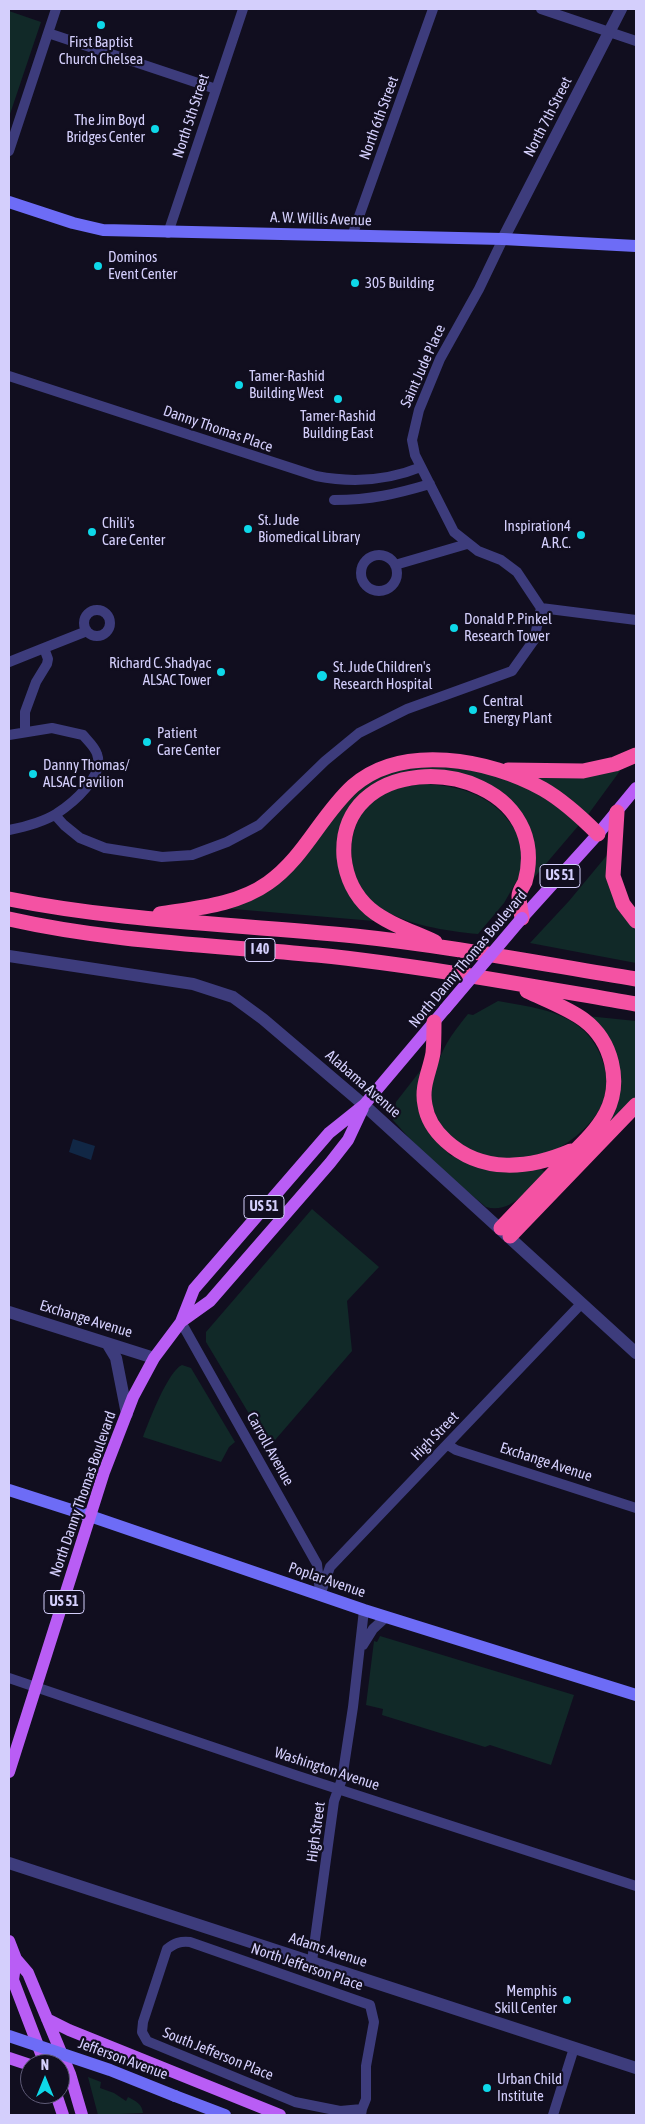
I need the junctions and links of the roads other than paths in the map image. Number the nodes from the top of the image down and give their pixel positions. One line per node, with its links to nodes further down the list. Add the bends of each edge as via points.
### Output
1 (56, 9): 6 (street)
2 (243, 9): 9 (street, North 5th Street)
3 (433, 9): 13 (street, North 6th Street)
4 (541, 9): 7 (street)
5 (621, 9): 7 (street, North 7th Street)
6 (48, 32): 9 (street); 10 (street)
7 (609, 32): 8 (street); 14 (street, North 7th Street)
8 (636, 41)
9 (216, 89): 12 (street, North 5th Street)
10 (9, 151)
11 (9, 202): 12 (main road, A. W. Willis Avenue, via 103,230)
12 (168, 233): 13 (main road, A. W. Willis Avenue)
13 (352, 236): 14 (main road, A. W. Willis Avenue)
14 (503, 239): 15 (main road, A. W. Willis Avenue); 17 (street, Saint Jude Place, via 440,359 419,410 412,440)
15 (636, 246)
16 (9, 376): 17 (street, Danny Thomas Place, via 316,476 335,480 378,479)
17 (421, 467): 18 (street, Saint Jude Place)
18 (430, 484): 19 (street, via 385,497); 20 (street, Saint Jude Place, via 454,532)
19 (334, 500)
20 (467, 544): 21 (street); 22 (street, Saint Jude Place, via 501,560 517,572)
21 (395, 565)
22 (542, 608): 23 (street); 33 (street, via 534,640 512,671 407,709 359,733 259,824 227,842 192,855 162,857 115,850 80,838)
23 (636, 620)
24 (87, 631): 25 (street)
25 (44, 648): 26 (street); 27 (street, via 47,664 25,712)
26 (9, 662)
27 (25, 732): 28 (street); 33 (street, via 52,728 83,736 98,754 96,774 81,794)
28 (9, 735)
29 (636, 755): 30 (highway, via 615,764 583,771)
30 (502, 771): 35 (highway, via 555,797); 37 (highway, via 435,760 409,761 380,769 353,787 295,859 267,884 222,904)
31 (636, 788): 32 (main road, North Danny Thomas Boulevard / US 51)
32 (617, 812): 35 (main road, North Danny Thomas Boulevard / US 51); 40 (highway, via 614,876 623,904)
33 (55, 815): 34 (street)
34 (9, 830)
35 (598, 834): 38 (main road, North Danny Thomas Boulevard / US 51)
36 (9, 899): 37 (highway, I 40)
37 (136, 918): 41 (highway, I 40, via 348,935)
38 (522, 918): 41 (highway, via 519,895 528,872 528,847 511,810 486,791 460,781 420,777 395,781 373,792 352,818 344,842 348,877 361,900 379,916); 46 (main road, North Danny Thomas Boulevard / US 51, bridge)
39 (9, 920): 44 (highway, I 40, via 95,936 358,959)
40 (636, 921)
41 (447, 948): 43 (highway, I 40)
42 (9, 956): 47 (street, Alabama Avenue, via 193,984 233,997)
43 (636, 979)
44 (512, 983): 45 (highway, I 40); 49 (highway, via 584,1020 608,1051 614,1081 611,1102 600,1122)
45 (636, 1004)
46 (434, 1022): 47 (main road, North Danny Thomas Boulevard / US 51); 49 (highway, via 433,1054 424,1086 425,1106 431,1122 450,1145 485,1164 507,1166 540,1162)
47 (364, 1105): 50 (street, Alabama Avenue); 53 (main road, North Danny Thomas Boulevard / US 51, via 348,1140 330,1163 210,1300); 53 (main road, North Danny Thomas Boulevard / US 51, via 329,1133 205,1275 194,1289)
48 (636, 1106): 50 (highway)
49 (577, 1148): 50 (highway)
50 (505, 1232): 51 (street, Alabama Avenue)
51 (581, 1304): 55 (street, Alabama Avenue); 58 (street, High Street)
52 (9, 1312): 54 (street, Exchange Avenue)
53 (181, 1322): 56 (main road, North Danny Thomas Boulevard / US 51); 62 (street, Carroll Avenue, via 317,1564)
54 (107, 1343): 56 (street, Exchange Avenue); 57 (street, via 116,1358)
55 (636, 1353)
56 (154, 1358): 57 (main road, North Danny Thomas Boulevard / US 51)
57 (127, 1414): 61 (main road, North Danny Thomas Boulevard / US 51)
58 (448, 1445): 60 (street, Exchange Avenue); 62 (street, High Street, via 330,1567)
59 (9, 1490): 61 (main road, Poplar Avenue)
60 (636, 1508)
61 (90, 1516): 62 (main road, Poplar Avenue); 67 (main road, North Danny Thomas Boulevard / US 51)
62 (320, 1595): 63 (main road, Poplar Avenue)
63 (364, 1610): 64 (main road, Poplar Avenue); 65 (street, High Street)
64 (386, 1617): 65 (street, High Street); 68 (main road, Poplar Avenue)
65 (361, 1648): 70 (street, High Street)
66 (9, 1678): 67 (street, Washington Avenue)
67 (36, 1687): 69 (main road, North Danny Thomas Boulevard / US 51); 70 (street, Washington Avenue)
68 (636, 1695)
69 (9, 1772)
70 (338, 1789): 72 (street, Washington Avenue); 76 (street, High Street)
71 (9, 1863): 76 (street, Adams Avenue)
72 (636, 1886)
73 (9, 1941): 75 (main road)
74 (190, 1942): 82 (street, North Jefferson Place, via 370,2004 374,2022); 82 (street, South Jefferson Place, via 173,1944 163,1956 143,2022 142,2032 147,2041 295,2102)
75 (12, 1961): 77 (main road, via 28,1973); 80 (main road, via 13,1980)
76 (312, 1962): 79 (street, Adams Avenue)
77 (47, 2019): 83 (main road, via 70,2074); 85 (main road)
78 (9, 2036): 84 (main road, Jefferson Avenue, bridge, via 110,2070)
79 (574, 2048): 81 (street, Adams Avenue); 86 (street)
80 (41, 2054)
81 (636, 2068)
82 (362, 2112)
83 (82, 2115)
84 (225, 2115)
85 (280, 2115)
86 (553, 2115)

